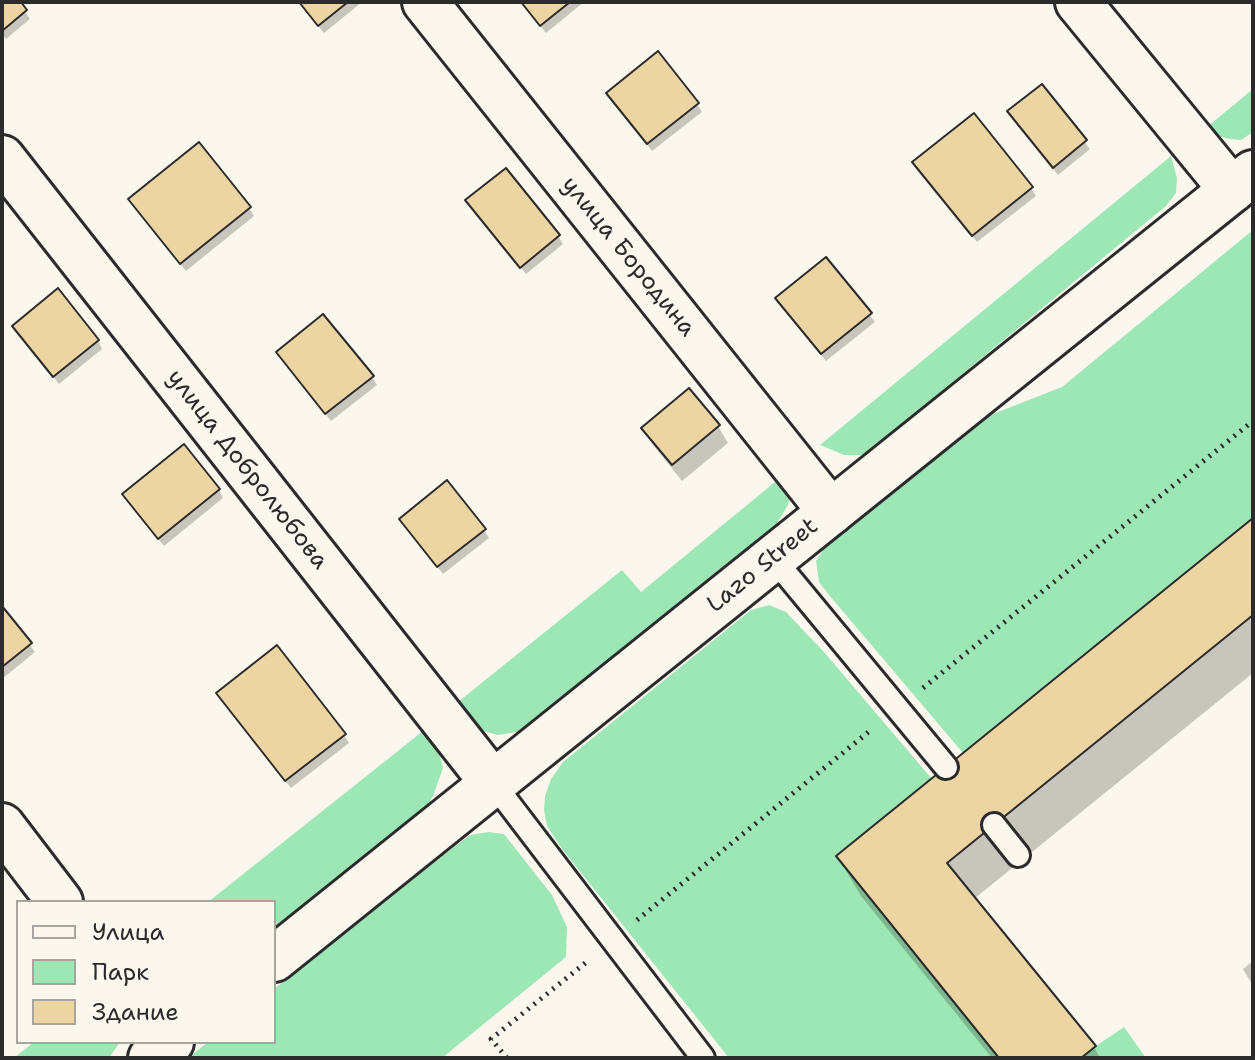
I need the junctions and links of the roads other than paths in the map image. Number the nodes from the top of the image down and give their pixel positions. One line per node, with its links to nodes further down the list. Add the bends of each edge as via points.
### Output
1 (425, 2): 5 (street, улица Бородина)
2 (1078, 2): 4 (street)
3 (2, 158): 8 (street, улица Добролюбова)
4 (1242, 182): 5 (street, Lazo Street)
5 (831, 512): 6 (street, Lazo Street)
6 (773, 558): 7 (lane); 8 (street, Lazo Street)
7 (946, 767)
8 (493, 783): 13 (street, Lazo Street); 14 (lane)
9 (994, 825): 11 (lane)
10 (2, 826): 12 (street)
11 (1018, 855)
12 (58, 900)
13 (276, 957)
14 (703, 1058)

